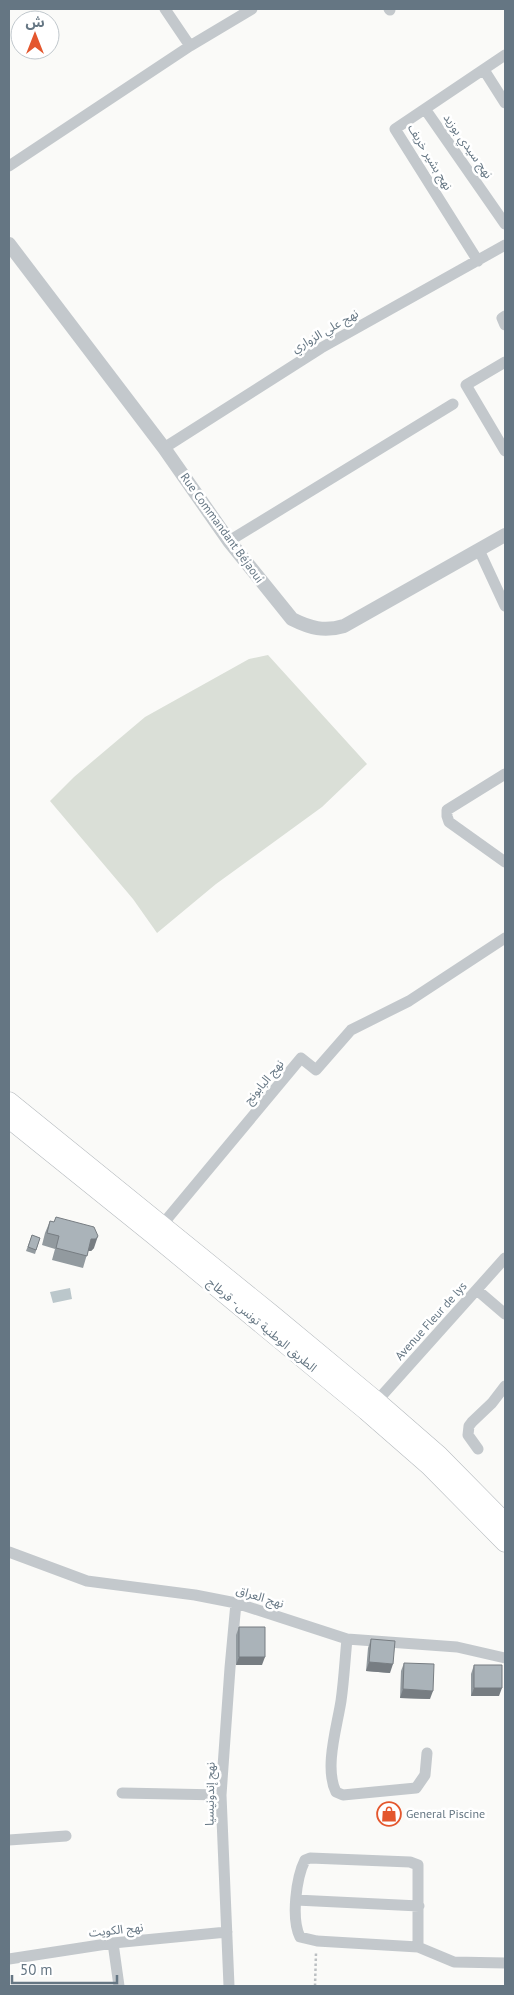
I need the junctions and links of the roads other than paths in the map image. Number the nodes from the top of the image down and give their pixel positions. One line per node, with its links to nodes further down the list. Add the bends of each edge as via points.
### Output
1 (165, 9): 3 (street)
2 (252, 9): 3 (street)
3 (190, 46): 8 (street)
4 (505, 56): 5 (street, نهج بشير خريف)
5 (484, 70): 6 (street); 7 (street, نهج بشير خريف)
6 (505, 103)
7 (425, 109): 9 (street, نهج سيدي بوزيد); 12 (street, نهج بشير خريف, via 395,128)
8 (9, 166)
9 (505, 224)
10 (9, 244): 18 (street, Rue Commandant Béjaoui)
11 (505, 245): 12 (street, نهج علي الزواري)
12 (478, 261): 18 (street, نهج علي الزواري, via 321,348)
13 (505, 316): 14 (street, via 502,318)
14 (505, 325)
15 (505, 362): 17 (street, via 466,385)
16 (453, 404): 20 (street)
17 (504, 445)
18 (164, 448): 20 (street, Rue Commandant Béjaoui)
19 (505, 535): 21 (street, Rue Commandant Béjaoui)
20 (229, 542): 21 (street, Rue Commandant Béjaoui, via 292,619 306,627 321,630 344,626)
21 (479, 550): 22 (street)
22 (505, 606)
23 (505, 774): 24 (street, via 448,810 447,816 449,822)
24 (505, 862)
25 (505, 938): 28 (street, نهج البابونج, via 409,1001 351,1030 316,1070 302,1058)
26 (9, 1101): 28 (main road, الطريق الوطنية تونس - قرطاج)
27 (9, 1119): 36 (main road, الطريق الوطنية تونس - قرطاج, via 366,1411 429,1466)
28 (162, 1225): 33 (main road, الطريق الوطنية تونس - قرطاج)
29 (505, 1258): 30 (street, Avenue Fleur de lys)
30 (477, 1290): 31 (street); 33 (street, Avenue Fleur de lys)
31 (505, 1314)
32 (505, 1386): 34 (street, via 469,1426 468,1435)
33 (377, 1401): 35 (main road, الطريق الوطنية تونس - قرطاج, via 439,1455)
34 (478, 1449)
35 (505, 1522)
36 (505, 1543)
37 (9, 1552): 38 (street, نهج العراق, via 87,1581)
38 (236, 1603): 39 (street, نهج العراق); 43 (street, نهج إندونيسيا)
39 (347, 1639): 40 (street, نهج العراق, via 457,1647); 41 (street, via 332,1752 331,1776 336,1792 343,1795 416,1788 425,1775)
40 (505, 1658)
41 (427, 1753)
42 (122, 1793): 43 (street)
43 (221, 1795): 48 (street, نهج إندونيسيا)
44 (66, 1836): 45 (street)
45 (9, 1840)
46 (296, 1900): 47 (street); 47 (street, via 302,1867 310,1858 410,1862 418,1865); 50 (street, via 295,1921 300,1937 317,1941)
47 (419, 1906): 50 (street)
48 (227, 1932): 49 (street, نهج الكويت); 54 (street, نهج إندونيسيا)
49 (113, 1943): 51 (street, نهج الكويت); 53 (street)
50 (418, 1947): 52 (street, via 454,1962)
51 (9, 1959)
52 (505, 1962)
53 (119, 1986)
54 (229, 1986)

